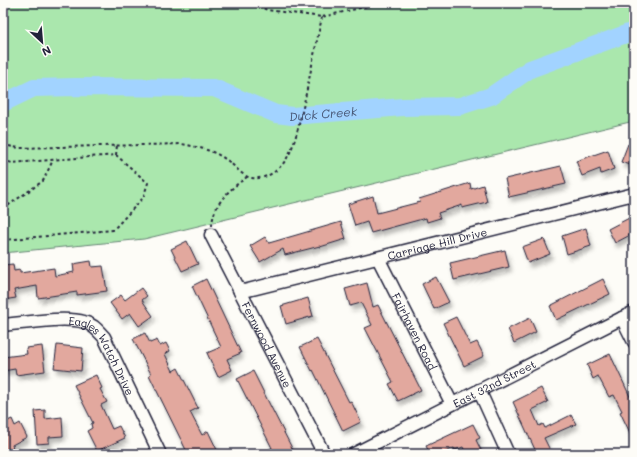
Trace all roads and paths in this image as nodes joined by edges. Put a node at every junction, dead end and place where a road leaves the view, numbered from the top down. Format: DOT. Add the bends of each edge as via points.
graph roads {
  1 [pos="253,3"];
  2 [pos="381,3"];
  3 [pos="322,17"];
  4 [pos="3,145"];
  5 [pos="117,145"];
  6 [pos="116,155"];
  7 [pos="3,160"];
  8 [pos="52,160"];
  9 [pos="247,177"];
  10 [pos="634,194"];
  11 [pos="3,209"];
  12 [pos="211,235"];
  13 [pos="3,240"];
  14 [pos="378,258"];
  15 [pos="240,292"];
  16 [pos="634,312"];
  17 [pos="622,318"];
  18 [pos="3,325"];
  19 [pos="634,342"];
  20 [pos="479,390"];
  21 [pos="452,404"];
  22 [pos="160,454"];
  23 [pos="324,454"];
  24 [pos="354,454"];
  25 [pos="508,454"];
  1 -- 3 [label="path" via="267,10"];
  2 -- 3 [label="path"];
  3 -- 9 [label="path" via="294,144 287,158 274,172 259,178"];
  4 -- 5 [label="path" via="19,148"];
  5 -- 6 [label="path"];
  5 -- 9 [label="path" via="182,144 208,150 225,158"];
  6 -- 8 [label="path"];
  6 -- 13 [label="path" via="148,183 143,198 113,230"];
  7 -- 8 [label="path" via="12,163"];
  8 -- 11 [label="path" via="43,181"];
  9 -- 12 [label="path" via="222,199 212,220"];
  10 -- 14 [label="street, Carriage Hill Drive"];
  12 -- 15 [label="street, Fernwood Avenue"];
  14 -- 15 [label="street, Carriage Hill Drive"];
  14 -- 21 [label="street, Fairhaven Road"];
  15 -- 23 [label="street, Fernwood Avenue"];
  16 -- 17 [label="street, East 32nd Street"];
  17 -- 19 [label="street"];
  17 -- 20 [label="street, East 32nd Street"];
  18 -- 22 [label="street, Eagles Watch Drive" via="70,319 85,322 96,328 104,337"];
  20 -- 21 [label="street, East 32nd Street"];
  20 -- 25 [label="street"];
  21 -- 24 [label="street, East 32nd Street"];
}
